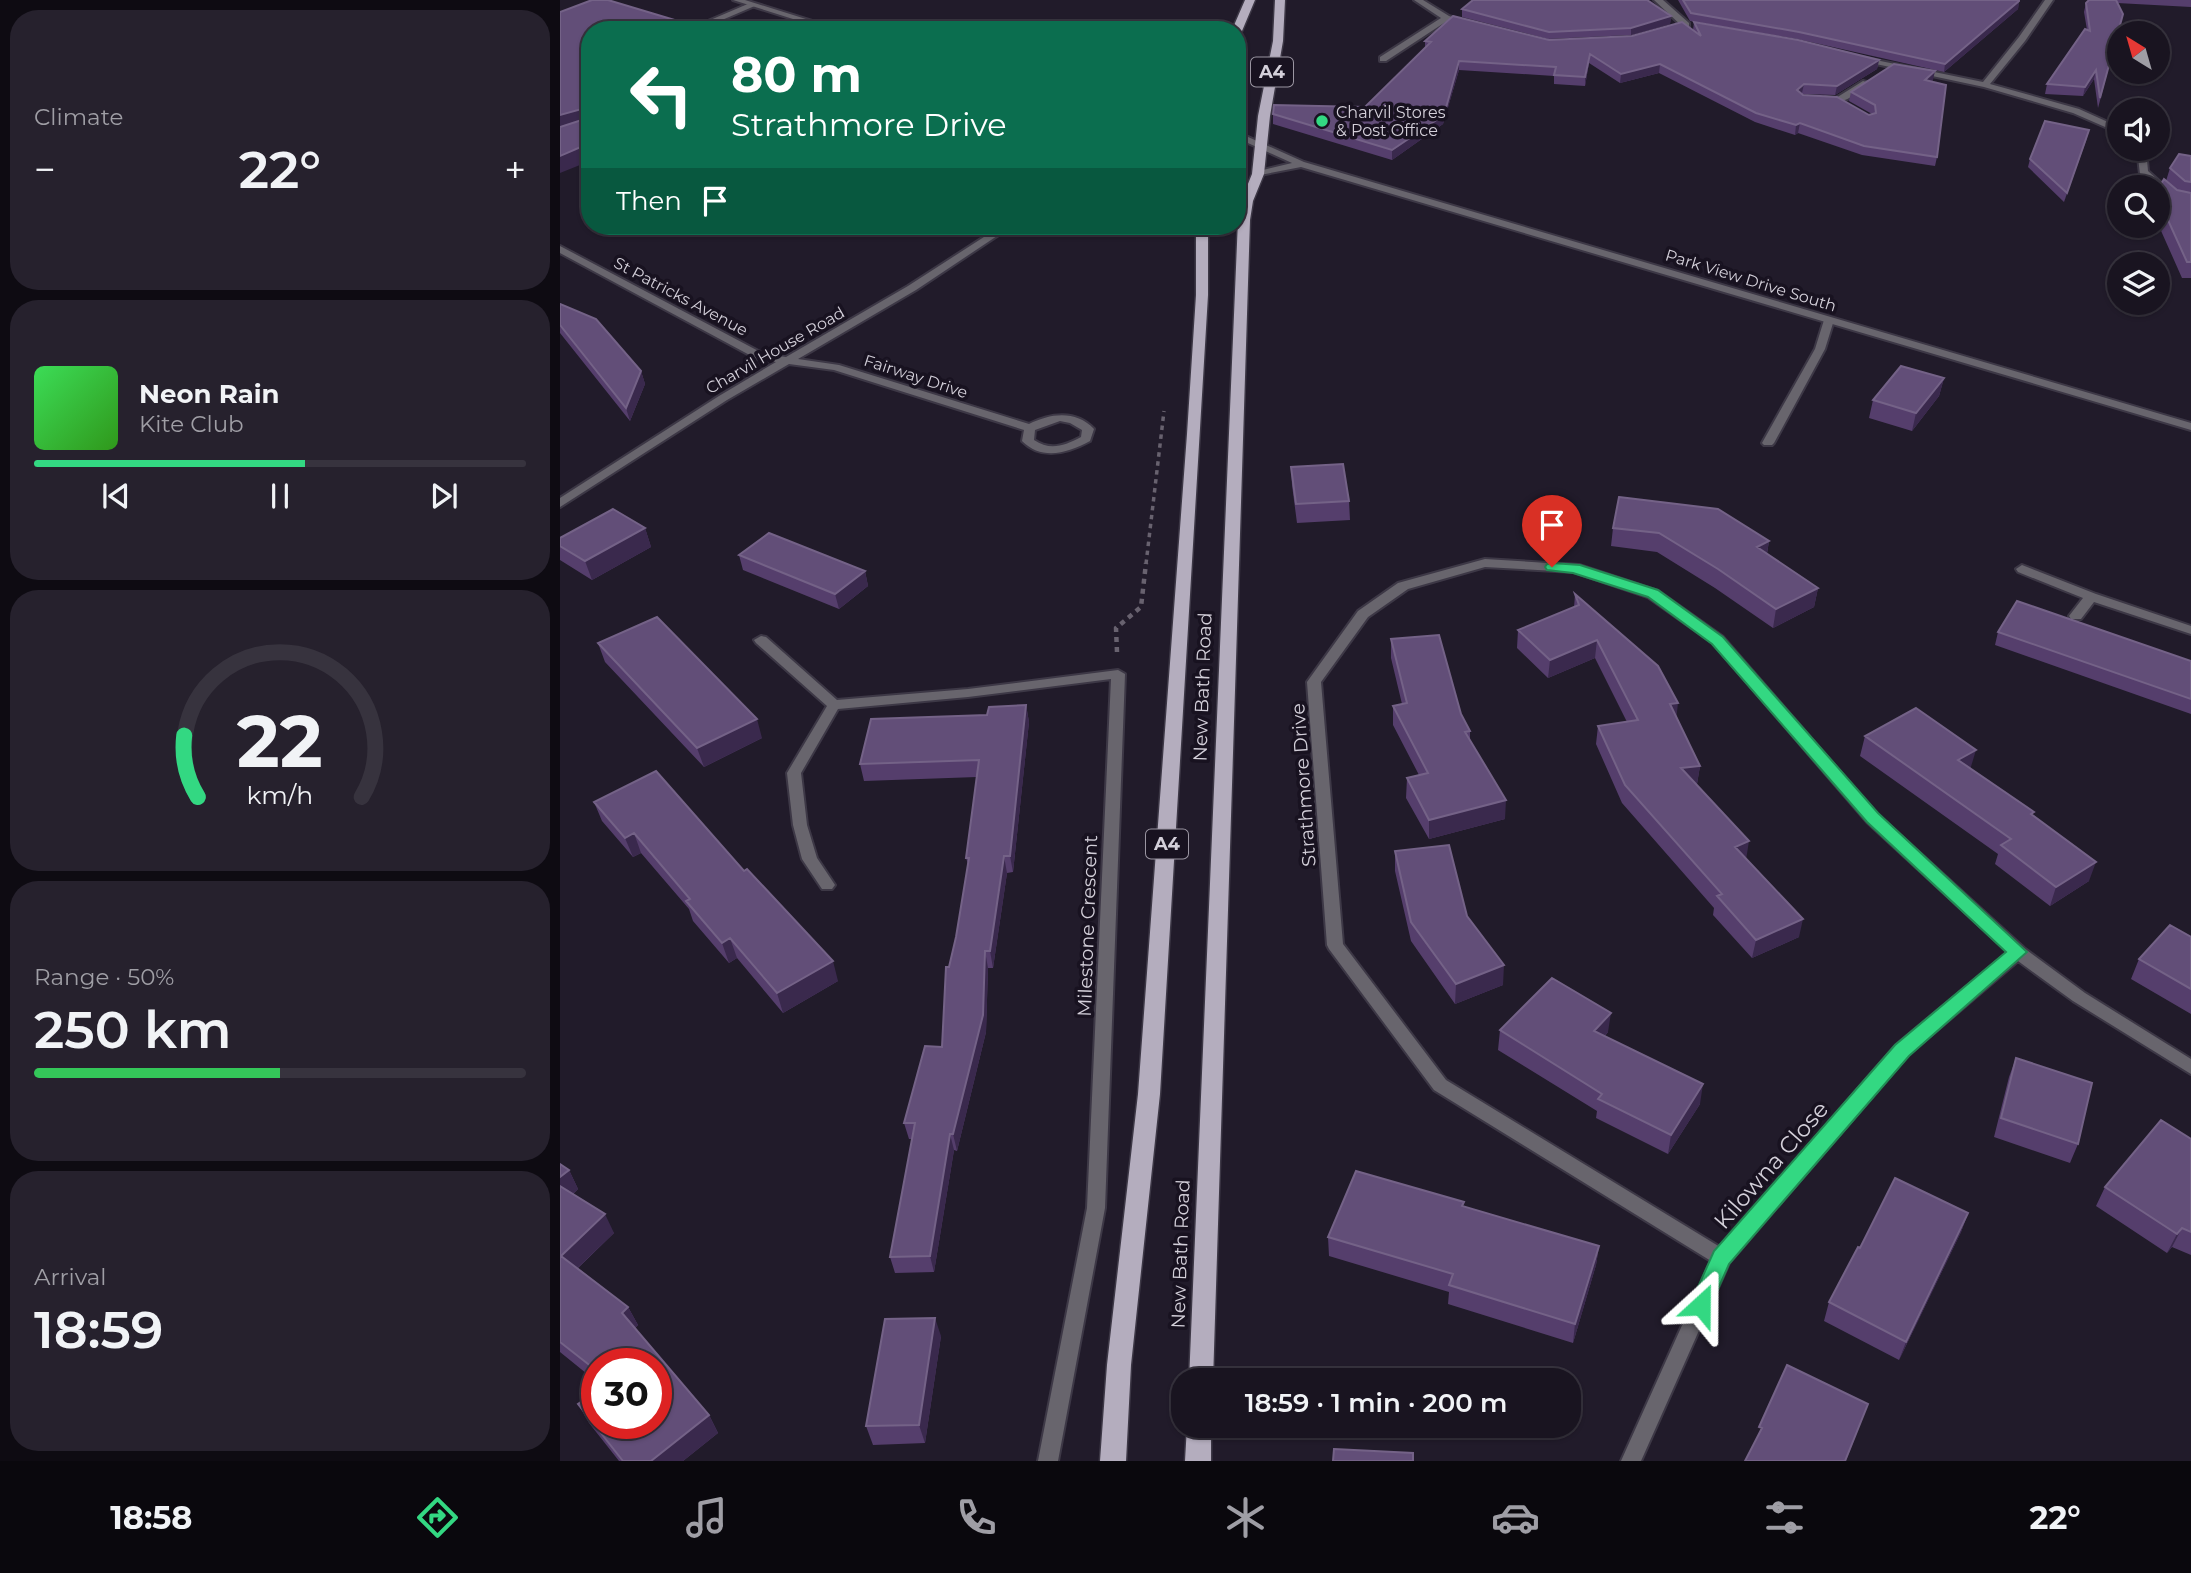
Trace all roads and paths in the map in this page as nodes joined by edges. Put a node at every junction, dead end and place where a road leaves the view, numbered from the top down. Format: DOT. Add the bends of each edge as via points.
graph roads {
  1 [pos="737,0"];
  2 [pos="1250,0"];
  3 [pos="1280,0"];
  4 [pos="1418,0"];
  5 [pos="1658,0"];
  6 [pos="2049,0"];
  7 [pos="753,5"];
  8 [pos="1446,18"];
  9 [pos="713,21"];
  10 [pos="807,21"];
  11 [pos="1241,21"];
  12 [pos="1686,25"];
  13 [pos="1699,27"];
  14 [pos="1484,28"];
  15 [pos="1675,28"];
  16 [pos="1851,57"];
  17 [pos="1383,59"];
  18 [pos="1891,67"];
  19 [pos="1985,85"];
  20 [pos="1814,100"];
  21 [pos="1838,101"];
  22 [pos="1849,107"];
  23 [pos="2107,125"];
  24 [pos="1246,138"];
  25 [pos="1260,143"];
  26 [pos="2142,161"];
  27 [pos="1301,164"];
  28 [pos="1258,174"];
  29 [pos="1247,201"];
  30 [pos="2191,204"];
  31 [pos="1246,226"];
  32 [pos="993,235"];
  33 [pos="1202,235"];
  34 [pos="1246,235"];
  35 [pos="560,249"];
  36 [pos="1829,320"];
  37 [pos="790,361"];
  38 [pos="1165,403"];
  39 [pos="2191,427"];
  40 [pos="1030,429"];
  41 [pos="1768,443"];
  42 [pos="560,503"];
  43 [pos="2022,569"];
  44 [pos="2091,597"];
  45 [pos="2076,616"];
  46 [pos="2191,630"];
  47 [pos="761,640"];
  48 [pos="1118,674"];
  49 [pos="834,705"];
  50 [pos="827,885"];
  51 [pos="2018,952"];
  52 [pos="2191,1067"];
  53 [pos="1722,1258"];
  54 [pos="1201,1368"];
  55 [pos="1199,1438"];
  56 [pos="1048,1461"];
  57 [pos="1113,1461"];
  58 [pos="1198,1461"];
  59 [pos="1632,1461"];
  1 -- 7 [label="street"];
  2 -- 11 [label="main road"];
  3 -- 25 [label="main road, New Bath Road / A4" via="1278,41"];
  4 -- 8 [label="street"];
  5 -- 12 [label="street"];
  6 -- 19 [label="street"];
  7 -- 9 [label="street"];
  7 -- 10 [label="street"];
  8 -- 14 [label="street"];
  8 -- 17 [label="street"];
  12 -- 13 [label="street"];
  12 -- 15 [label="street"];
  16 -- 18 [label="street"];
  18 -- 19 [label="street"];
  18 -- 21 [label="street"];
  19 -- 23 [label="street"];
  20 -- 21 [label="street"];
  21 -- 22 [label="street"];
  24 -- 25 [label="street, Park View Drive South"];
  25 -- 27 [label="street, Park View Drive South"];
  25 -- 28 [label="main road, New Bath Road / A4"];
  26 -- 30 [label="street" via="2143,172 2176,201"];
  27 -- 28 [label="street, Park View Drive South"];
  27 -- 36 [label="street, Park View Drive South"];
  28 -- 29 [label="main road, New Bath Road / A4"];
  29 -- 31 [label="main road, New Bath Road / A4"];
  32 -- 37 [label="street, Charvil House Road"];
  33 -- 57 [label="main road, New Bath Road / A4" via="1196,406 1150,1081"];
  34 -- 54 [label="main road, New Bath Road / A4"];
  35 -- 37 [label="street, St Patricks Avenue" via="761,357"];
  36 -- 39 [label="street, Park View Drive South"];
  36 -- 41 [label="street" via="1820,349"];
  37 -- 40 [label="street, Fairway Drive" via="835,367"];
  37 -- 42 [label="street, Charvil House Road" via="723,398"];
  38 -- 48 [label="path" via="1141,607 1116,628"];
  40 -- 40 [label="street" via="1062,417 1088,429 1086,439 1066,450 1051,451 1028,441"];
  43 -- 44 [label="street"];
  44 -- 45 [label="street"];
  44 -- 46 [label="street"];
  47 -- 49 [label="street"];
  48 -- 49 [label="street"];
  48 -- 56 [label="street, Milestone Crescent" via="1096,1208"];
  49 -- 50 [label="street" via="794,773 800,825 810,859"];
  51 -- 52 [label="street, Strathmore Drive" via="2079,998"];
  51 -- 53 [label="street, Kilowna Close" via="1902,1050"];
  51 -- 53 [label="street, Strathmore Drive" via="1872,818 1718,640 1653,594 1574,568 1485,563 1403,586 1363,614 1314,682 1335,946 1440,1085"];
  53 -- 59 [label="street, Kilowna Close"];
  55 -- 58 [label="main road"];
}
